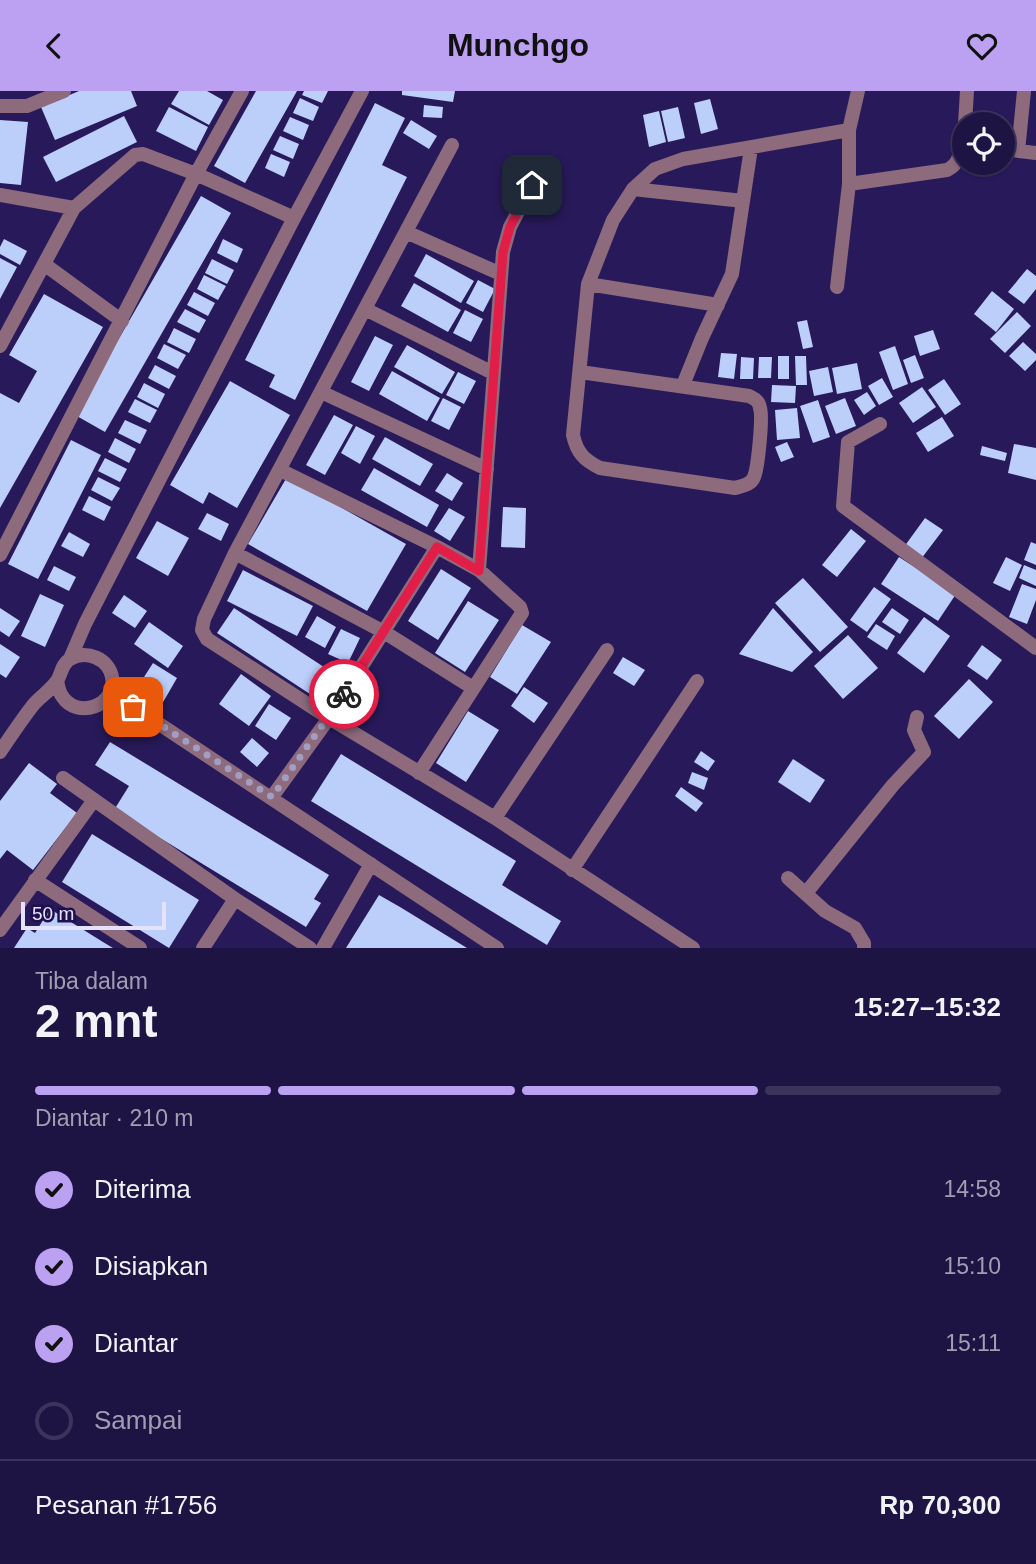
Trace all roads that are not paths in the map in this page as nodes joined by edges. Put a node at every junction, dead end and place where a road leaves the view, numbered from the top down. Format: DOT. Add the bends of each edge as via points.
graph roads {
  1 [pos="64,91"];
  2 [pos="362,91"];
  3 [pos="858,91"];
  4 [pos="967,91"];
  5 [pos="1024,91"];
  6 [pos="239,92"];
  7 [pos="0,106"];
  8 [pos="965,112"];
  9 [pos="1015,129"];
  10 [pos="849,130"];
  11 [pos="452,145"];
  12 [pos="751,148"];
  13 [pos="1015,151"];
  14 [pos="1036,153"];
  15 [pos="952,168"];
  16 [pos="196,174"];
  17 [pos="849,184"];
  18 [pos="532,185"];
  19 [pos="633,189"];
  20 [pos="0,195"];
  21 [pos="743,201"];
  22 [pos="74,208"];
  23 [pos="294,218"];
  24 [pos="406,232"];
  25 [pos="44,264"];
  26 [pos="501,274"];
  27 [pos="588,284"];
  28 [pos="838,287"];
  29 [pos="718,306"];
  30 [pos="365,309"];
  31 [pos="122,321"];
  32 [pos="0,346"];
  33 [pos="580,372"];
  34 [pos="494,373"];
  35 [pos="683,385"];
  36 [pos="321,392"];
  37 [pos="880,424"];
  38 [pos="487,469"];
  39 [pos="280,470"];
  40 [pos="437,547"];
  41 [pos="235,553"];
  42 [pos="0,555"];
  43 [pos="479,571"];
  44 [pos="384,632"];
  45 [pos="1036,647"];
  46 [pos="607,650"];
  47 [pos="70,659"];
  48 [pos="57,681"];
  49 [pos="697,681"];
  50 [pos="473,688"];
  51 [pos="111,692"];
  52 [pos="917,717"];
  53 [pos="329,718"];
  54 [pos="0,753"];
  55 [pos="419,773"];
  56 [pos="63,778"];
  57 [pos="272,797"];
  58 [pos="94,800"];
  59 [pos="495,818"];
  60 [pos="371,864"];
  61 [pos="572,870"];
  62 [pos="788,878"];
  63 [pos="35,880"];
  64 [pos="806,893"];
  65 [pos="235,899"];
  66 [pos="0,930"];
  67 [pos="140,948"];
  68 [pos="203,948"];
  69 [pos="310,948"];
  70 [pos="323,948"];
  71 [pos="497,948"];
  72 [pos="693,948"];
  73 [pos="864,948"];
  1 -- 7 [label="street" via="27,106"];
  2 -- 23 [label="street"];
  3 -- 10 [label="street"];
  4 -- 8 [label="street"];
  5 -- 9 [label="street"];
  6 -- 16 [label="street"];
  10 -- 12 [label="street"];
  10 -- 17 [label="street"];
  11 -- 24 [label="street"];
  12 -- 19 [label="street" via="673,162 654,169"];
  12 -- 21 [label="street"];
  13 -- 14 [label="street"];
  15 -- 17 [label="street"];
  16 -- 22 [label="street" via="135,155"];
  16 -- 23 [label="street"];
  16 -- 31 [label="street"];
  17 -- 28 [label="street"];
  18 -- 26 [label="street" via="510,227"];
  19 -- 21 [label="street"];
  19 -- 27 [label="street" via="613,220"];
  20 -- 22 [label="street"];
  21 -- 29 [label="street" via="732,274"];
  22 -- 25 [label="street"];
  23 -- 47 [label="street"];
  24 -- 26 [label="street"];
  24 -- 30 [label="street"];
  25 -- 31 [label="street"];
  25 -- 32 [label="street"];
  26 -- 34 [label="street"];
  27 -- 29 [label="street"];
  27 -- 33 [label="street"];
  29 -- 35 [label="street"];
  30 -- 34 [label="street"];
  30 -- 36 [label="street"];
  31 -- 42 [label="street"];
  33 -- 35 [label="street"];
  33 -- 35 [label="street" via="573,435 584,460 613,470 735,488 747,485 754,478 761,423 757,400"];
  34 -- 38 [label="street"];
  36 -- 38 [label="street"];
  36 -- 39 [label="street"];
  37 -- 45 [label="street" via="848,442 843,506"];
  38 -- 43 [label="street"];
  39 -- 40 [label="street"];
  39 -- 41 [label="street"];
  40 -- 43 [label="street"];
  40 -- 44 [label="street"];
  41 -- 44 [label="street"];
  41 -- 53 [label="street" via="204,619 202,630 207,639"];
  43 -- 50 [label="street" via="517,602 522,613"];
  44 -- 50 [label="street"];
  44 -- 53 [label="street"];
  46 -- 59 [label="street"];
  47 -- 48 [label="street"];
  47 -- 51 [label="street" via="83,654 97,657 112,678"];
  48 -- 51 [label="street" via="61,695 72,706 87,709 101,704"];
  48 -- 54 [label="street" via="35,702"];
  49 -- 61 [label="street"];
  50 -- 55 [label="street"];
  51 -- 57 [label="street"];
  52 -- 64 [label="street" via="914,730 924,752"];
  53 -- 55 [label="street"];
  53 -- 57 [label="street"];
  55 -- 59 [label="street"];
  56 -- 58 [label="street"];
  57 -- 60 [label="street"];
  58 -- 63 [label="street"];
  58 -- 65 [label="street"];
  59 -- 61 [label="street"];
  60 -- 70 [label="street"];
  60 -- 71 [label="street"];
  61 -- 72 [label="street"];
  62 -- 64 [label="street"];
  63 -- 66 [label="street"];
  63 -- 67 [label="street"];
  64 -- 73 [label="street" via="825,911 855,928"];
  65 -- 68 [label="street"];
  65 -- 69 [label="street"];
}
